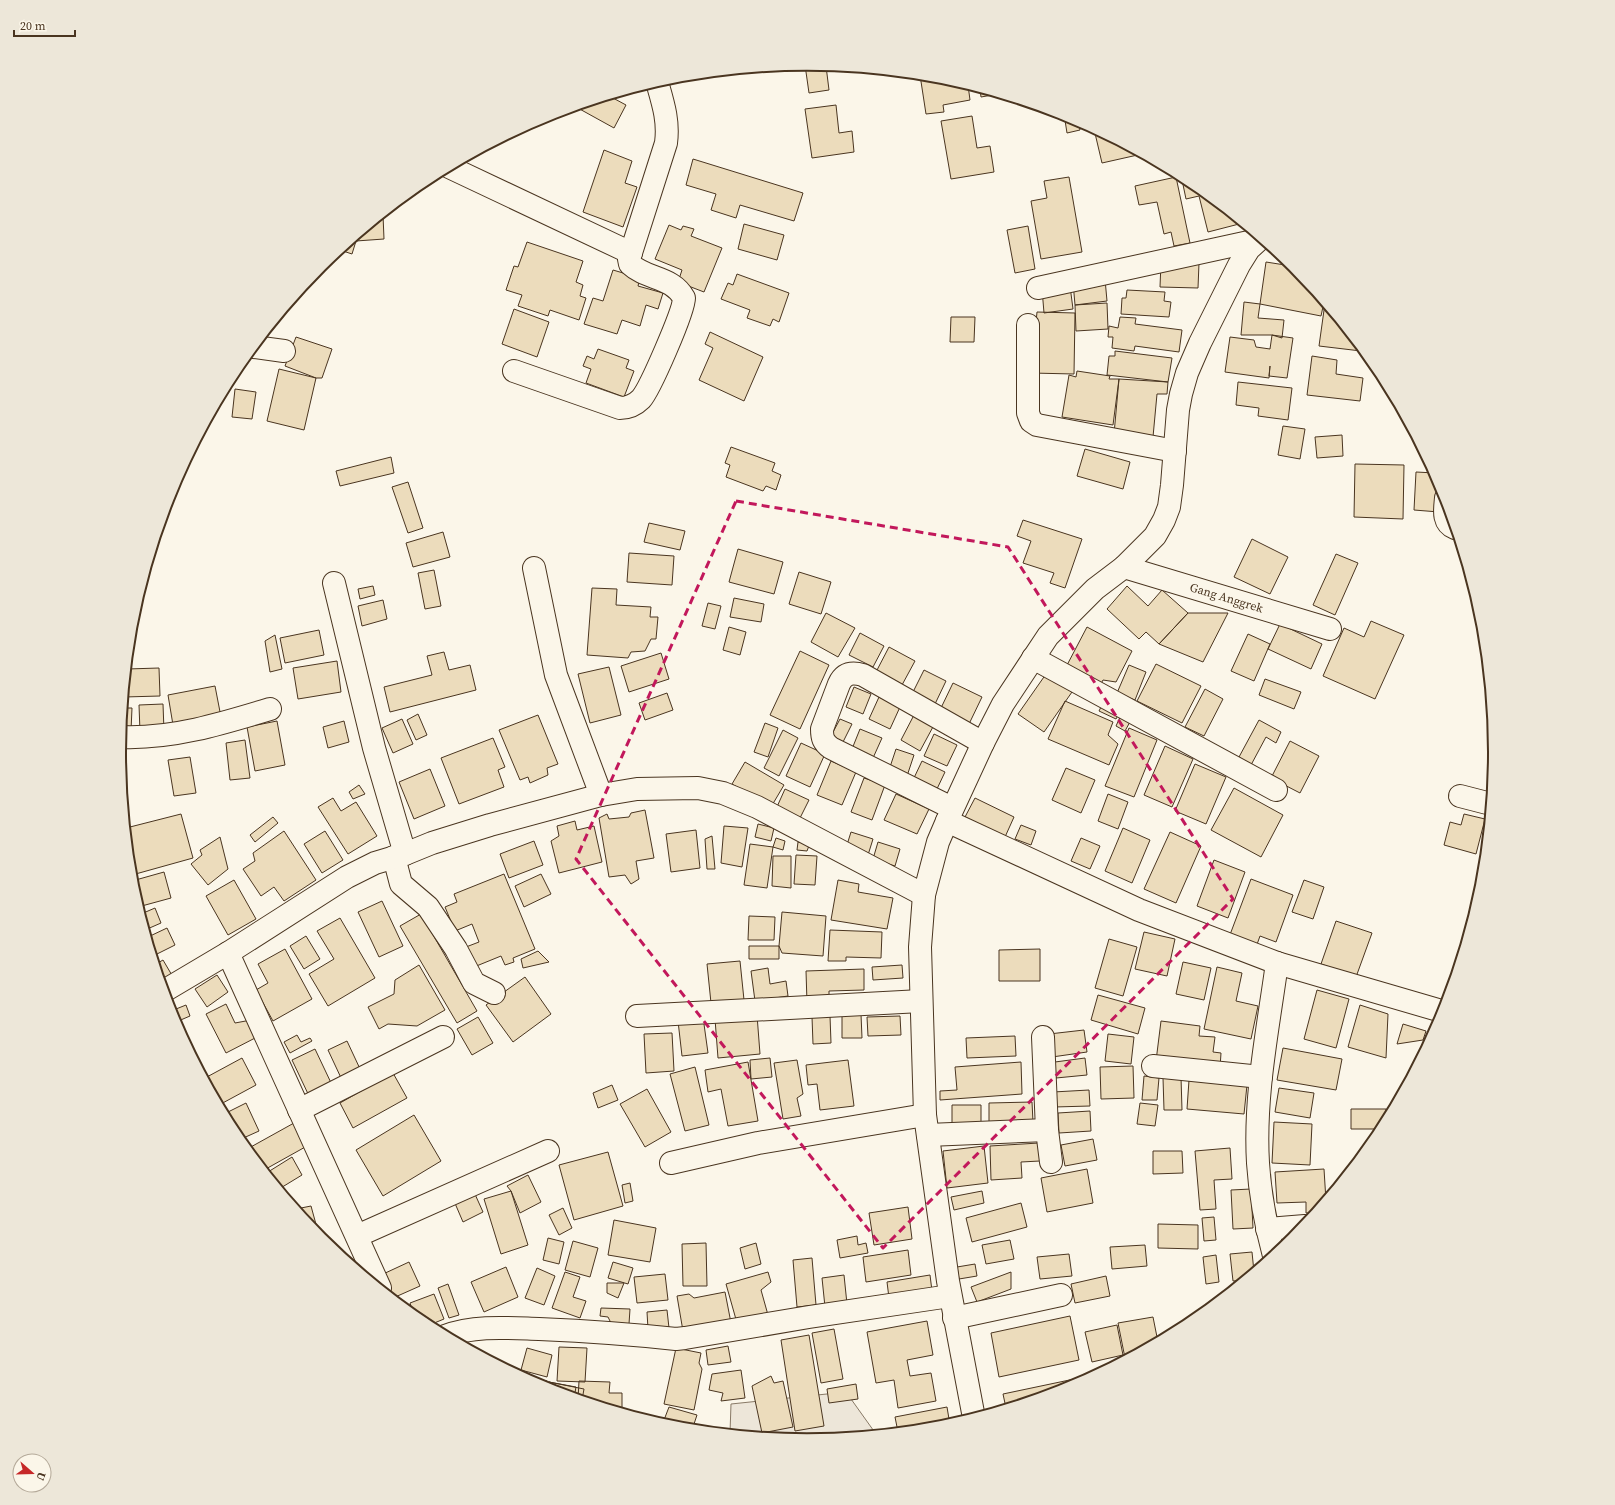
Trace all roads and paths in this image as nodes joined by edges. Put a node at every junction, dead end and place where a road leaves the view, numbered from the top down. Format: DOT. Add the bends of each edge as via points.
graph roads {
  1 [pos="659,88"];
  2 [pos="455,170"];
  3 [pos="1257,240"];
  4 [pos="1258,241"];
  5 [pos="631,253"];
  6 [pos="1038,288"];
  7 [pos="1028,325"];
  8 [pos="260,348"];
  9 [pos="284,351"];
  10 [pos="514,371"];
  11 [pos="1175,451"];
  12 [pos="1446,515"];
  13 [pos="1450,524"];
  14 [pos="1124,567"];
  15 [pos="534,568"];
  16 [pos="334,583"];
  17 [pos="1330,629"];
  18 [pos="1033,658"];
  19 [pos="270,709"];
  20 [pos="126,737"];
  21 [pos="983,743"];
  22 [pos="1276,790"];
  23 [pos="601,794"];
  24 [pos="1460,796"];
  25 [pos="1487,803"];
  26 [pos="950,815"];
  27 [pos="400,856"];
  28 [pos="924,895"];
  29 [pos="228,953"];
  30 [pos="1277,963"];
  31 [pos="168,988"];
  32 [pos="494,993"];
  33 [pos="922,1001"];
  34 [pos="1438,1010"];
  35 [pos="637,1016"];
  36 [pos="443,1037"];
  37 [pos="1043,1037"];
  38 [pos="1153,1066"];
  39 [pos="1261,1077"];
  40 [pos="299,1110"];
  41 [pos="927,1125"];
  42 [pos="1047,1130"];
  43 [pos="548,1151"];
  44 [pos="1051,1162"];
  45 [pos="671,1164"];
  46 [pos="1296,1226"];
  47 [pos="1267,1228"];
  48 [pos="357,1236"];
  49 [pos="1272,1250"];
  50 [pos="376,1280"];
  51 [pos="1061,1295"];
  52 [pos="950,1296"];
  53 [pos="954,1318"];
  54 [pos="453,1334"];
  55 [pos="973,1413"];
  1 -- 5 [label="street" via="668,128 666,143"];
  2 -- 5 [label="street"];
  3 -- 6 [label="street"];
  4 -- 11 [label="street" via="1249,249 1239,265 1187,373 1180,394"];
  5 -- 10 [label="street" via="629,259 633,266 676,286 684,298 682,311 643,397 636,404 620,408"];
  7 -- 11 [label="street" via="1028,413 1031,421 1037,425"];
  8 -- 9 [label="street"];
  11 -- 14 [label="street" via="1169,507 1164,520 1155,536"];
  12 -- 13 [label="street"];
  14 -- 17 [label="street, Gang Anggrek"];
  14 -- 18 [label="street" via="1095,588 1048,636"];
  15 -- 23 [label="street" via="556,675"];
  16 -- 27 [label="street"];
  18 -- 21 [label="street"];
  18 -- 22 [label="street"];
  19 -- 20 [label="street" via="185,732 163,736"];
  21 -- 26 [label="street"];
  21 -- 26 [label="street" via="863,675 847,674 842,678 822,729 824,743"];
  23 -- 27 [label="street" via="490,825"];
  23 -- 28 [label="street" via="637,789 698,788 723,793 757,806"];
  24 -- 25 [label="street"];
  26 -- 28 [label="street" via="938,842"];
  26 -- 30 [label="street" via="1139,910"];
  27 -- 29 [label="street" via="375,863 347,877"];
  27 -- 32 [label="street" via="401,884 428,906 456,948 474,983"];
  28 -- 33 [label="street" via="920,947"];
  29 -- 31 [label="street"];
  29 -- 40 [label="street"];
  30 -- 34 [label="street"];
  30 -- 39 [label="street"];
  33 -- 35 [label="street"];
  33 -- 41 [label="street"];
  36 -- 40 [label="street"];
  37 -- 42 [label="street"];
  38 -- 39 [label="street"];
  39 -- 47 [label="street" via="1258,1163"];
  40 -- 48 [label="street"];
  41 -- 42 [label="street"];
  41 -- 45 [label="street" via="758,1143"];
  41 -- 52 [label="street"];
  42 -- 44 [label="street"];
  43 -- 48 [label="street"];
  46 -- 47 [label="street"];
  47 -- 49 [label="street"];
  48 -- 50 [label="street"];
  51 -- 53 [label="street"];
  52 -- 53 [label="street"];
  52 -- 54 [label="street" via="676,1339 520,1328 476,1329"];
  53 -- 55 [label="street"];
}
